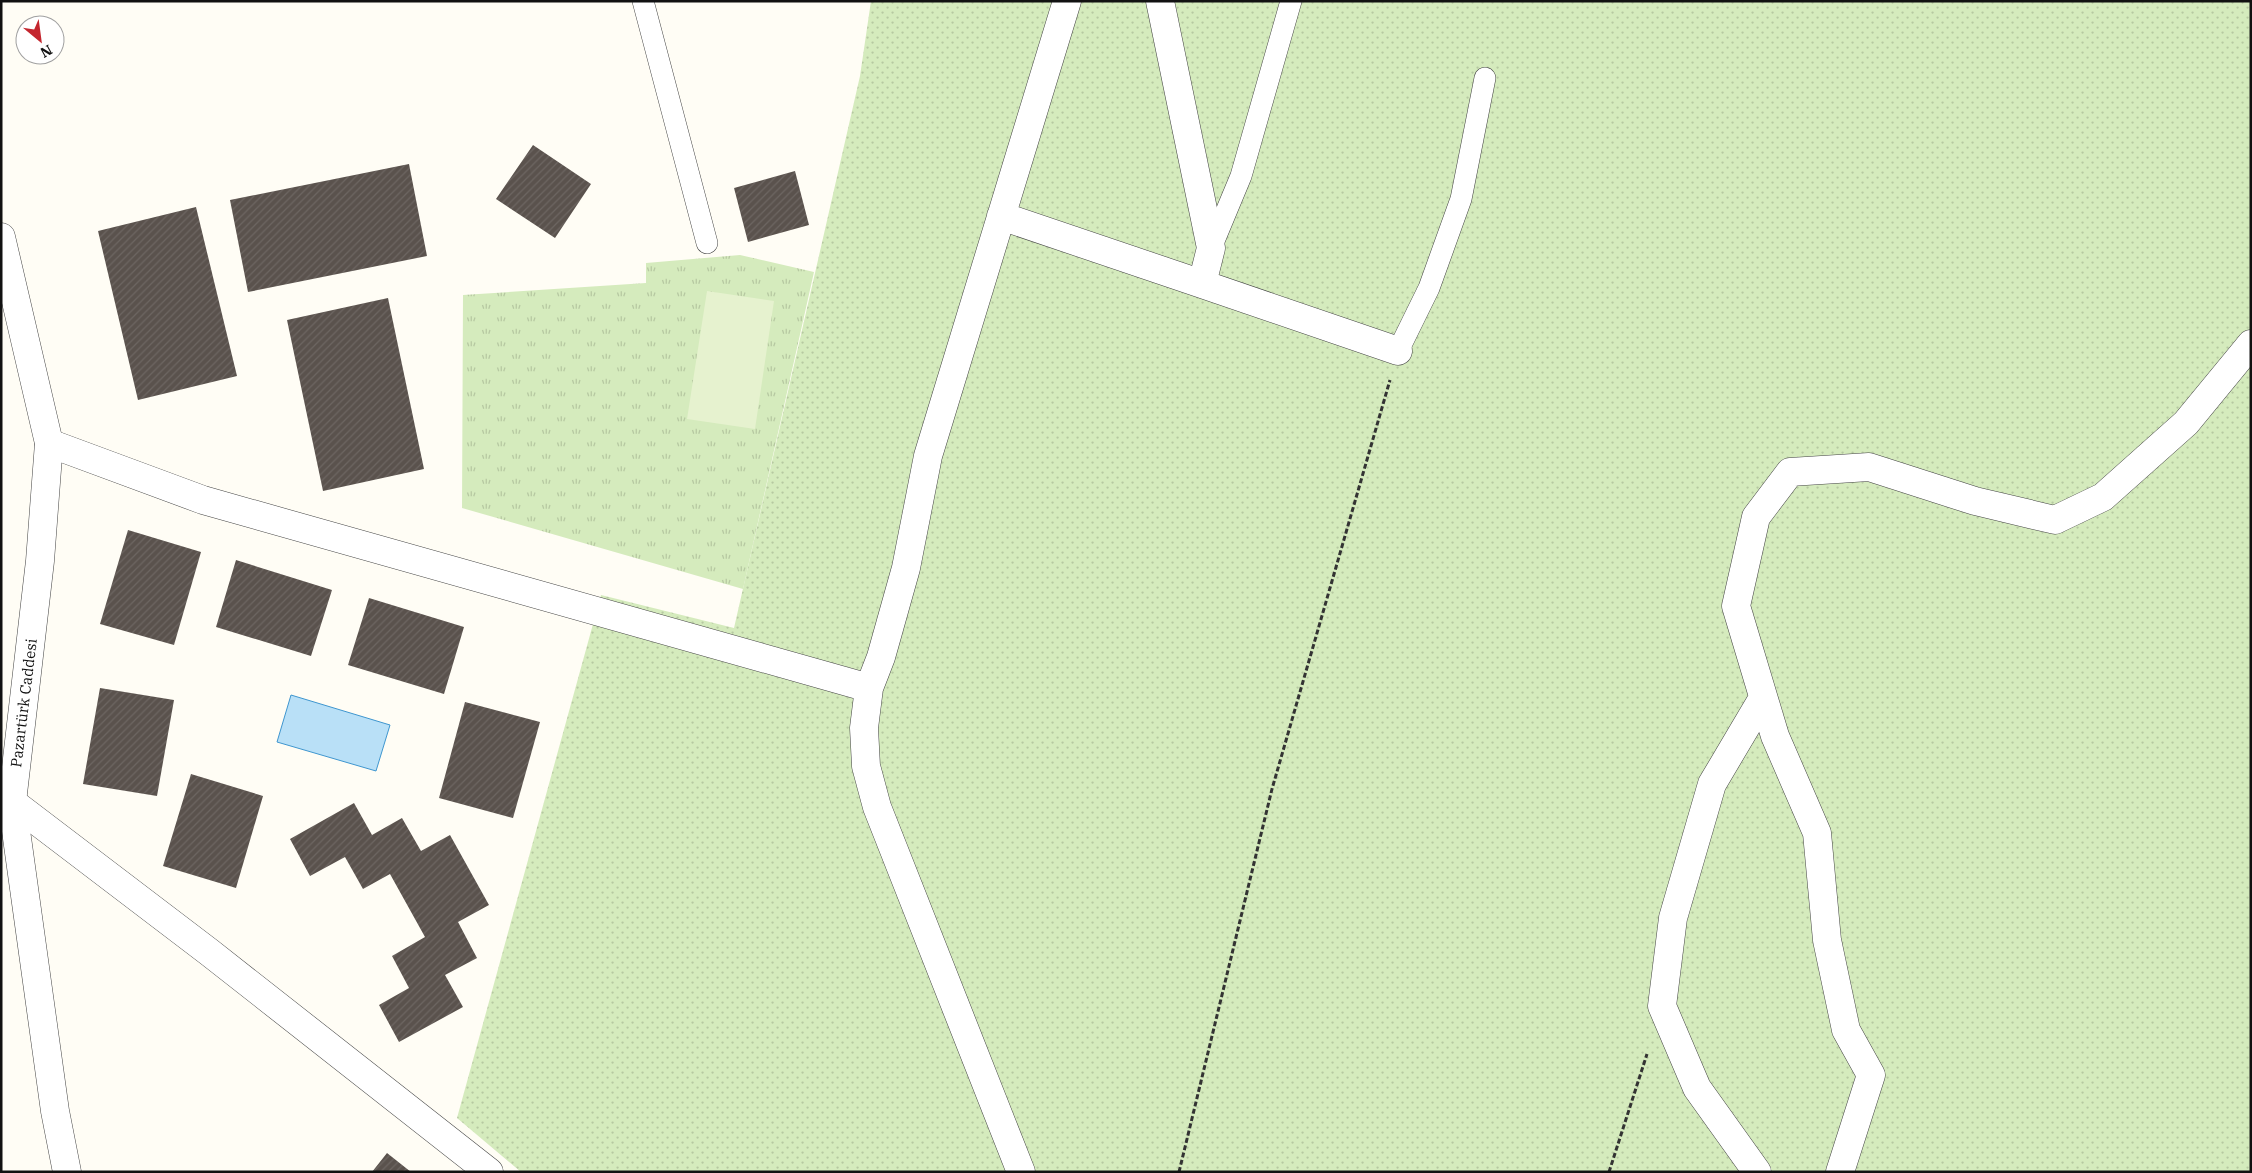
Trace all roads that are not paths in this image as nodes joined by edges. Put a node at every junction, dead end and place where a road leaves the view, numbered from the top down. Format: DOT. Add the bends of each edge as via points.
graph roads {
  1 [pos="643,1"];
  2 [pos="1067,1"];
  3 [pos="1160,1"];
  4 [pos="1291,1"];
  5 [pos="1485,78"];
  6 [pos="1001,216"];
  7 [pos="1,237"];
  8 [pos="707,243"];
  9 [pos="1211,248"];
  10 [pos="1202,284"];
  11 [pos="2251,344"];
  12 [pos="1398,351"];
  13 [pos="49,443"];
  14 [pos="869,688"];
  15 [pos="1763,698"];
  16 [pos="12,802"];
  17 [pos="67,1172"];
  18 [pos="490,1172"];
  19 [pos="1021,1172"];
  20 [pos="1757,1172"];
  21 [pos="1840,1172"];
  1 -- 8 [label="lane"];
  2 -- 6 [label="street"];
  3 -- 9 [label="street"];
  4 -- 9 [label="lane" via="1241,176"];
  5 -- 12 [label="lane" via="1461,199 1429,288"];
  6 -- 10 [label="street"];
  6 -- 14 [label="street" via="928,456 906,568"];
  7 -- 13 [label="street, Pazartürk Caddesi"];
  9 -- 10 [label="street"];
  10 -- 12 [label="street"];
  11 -- 15 [label="street" via="2186,423 2103,497 2055,520 1975,501 1869,467 1790,472 1756,517 1736,606"];
  13 -- 14 [label="street" via="203,500"];
  13 -- 16 [label="street, Pazartürk Caddesi" via="40,561"];
  14 -- 19 [label="street" via="864,728 866,766 877,807"];
  15 -- 20 [label="street" via="1712,784 1673,918 1662,1006 1697,1088"];
  15 -- 21 [label="street" via="1775,736 1817,833 1827,940 1846,1030 1871,1075"];
  16 -- 17 [label="street, Pazartürk Caddesi" via="55,1111"];
  16 -- 18 [label="street"];
}
